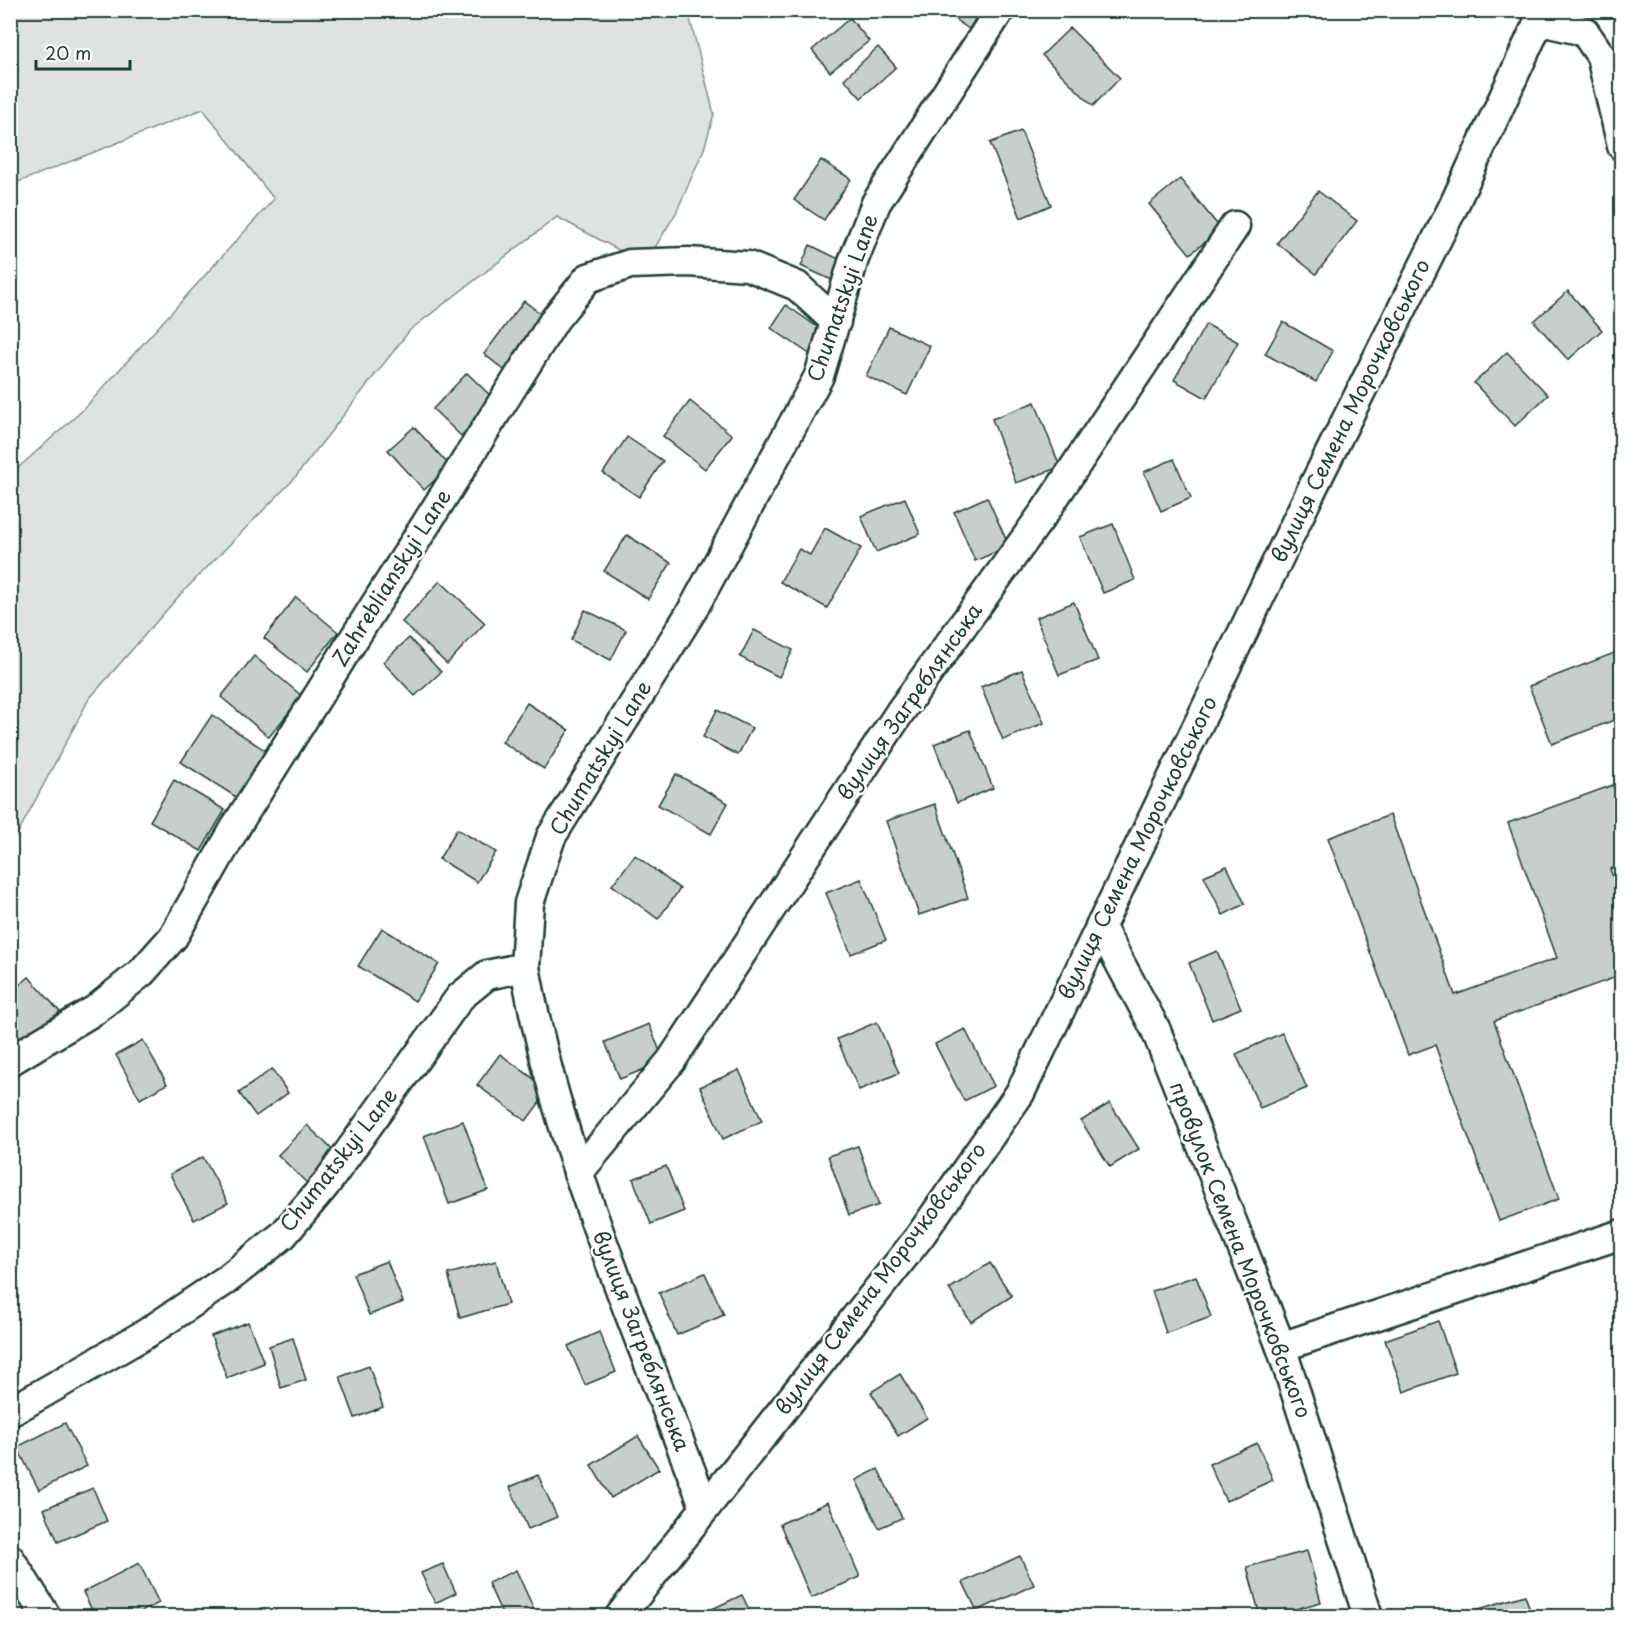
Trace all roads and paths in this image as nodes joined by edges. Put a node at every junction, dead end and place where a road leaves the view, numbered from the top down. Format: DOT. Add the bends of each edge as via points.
graph roads {
  1 [pos="1000,10"];
  2 [pos="1542,16"];
  3 [pos="1622,146"];
  4 [pos="1235,226"];
  5 [pos="836,322"];
  6 [pos="1100,926"];
  7 [pos="525,967"];
  8 [pos="10,1061"];
  9 [pos="578,1173"];
  10 [pos="1622,1234"];
  11 [pos="1281,1347"];
  12 [pos="10,1412"];
  13 [pos="705,1508"];
  14 [pos="10,1559"];
  15 [pos="46,1617"];
  16 [pos="620,1617"];
  17 [pos="1368,1617"];
  1 -- 5 [label="street, Chumatskyi Lane" via="876,203 854,259"];
  2 -- 3 [label="street" via="1584,31 1601,56"];
  2 -- 6 [label="street, вулиця Семена Морочковського" via="1454,207"];
  4 -- 9 [label="street, вулиця Загреблянська" via="1046,510 900,712 670,1061"];
  5 -- 7 [label="street, Chumatskyi Lane" via="819,376 693,609 551,837 529,903"];
  5 -- 8 [label="street, Zahreblianskyi Lane" via="797,286 748,266 630,264 588,278 555,320 238,823 173,937 142,972 95,1010"];
  6 -- 11 [label="street, провулок Семена Морочковського" via="1155,1028"];
  6 -- 13 [label="street, вулиця Семена Морочковського" via="1020,1093 920,1236"];
  7 -- 9 [label="street, вулиця Загреблянська" via="536,1029"];
  7 -- 12 [label="street, Chumatskyi Lane" via="487,975 460,997 326,1184 283,1235 226,1280 147,1333"];
  9 -- 13 [label="street, вулиця Загреблянська"];
  10 -- 11 [label="street"];
  11 -- 17 [label="street, провулок Семена Морочковського"];
  13 -- 16 [label="street, вулиця Семена Морочковського"];
  14 -- 15 [label="street"];
}
